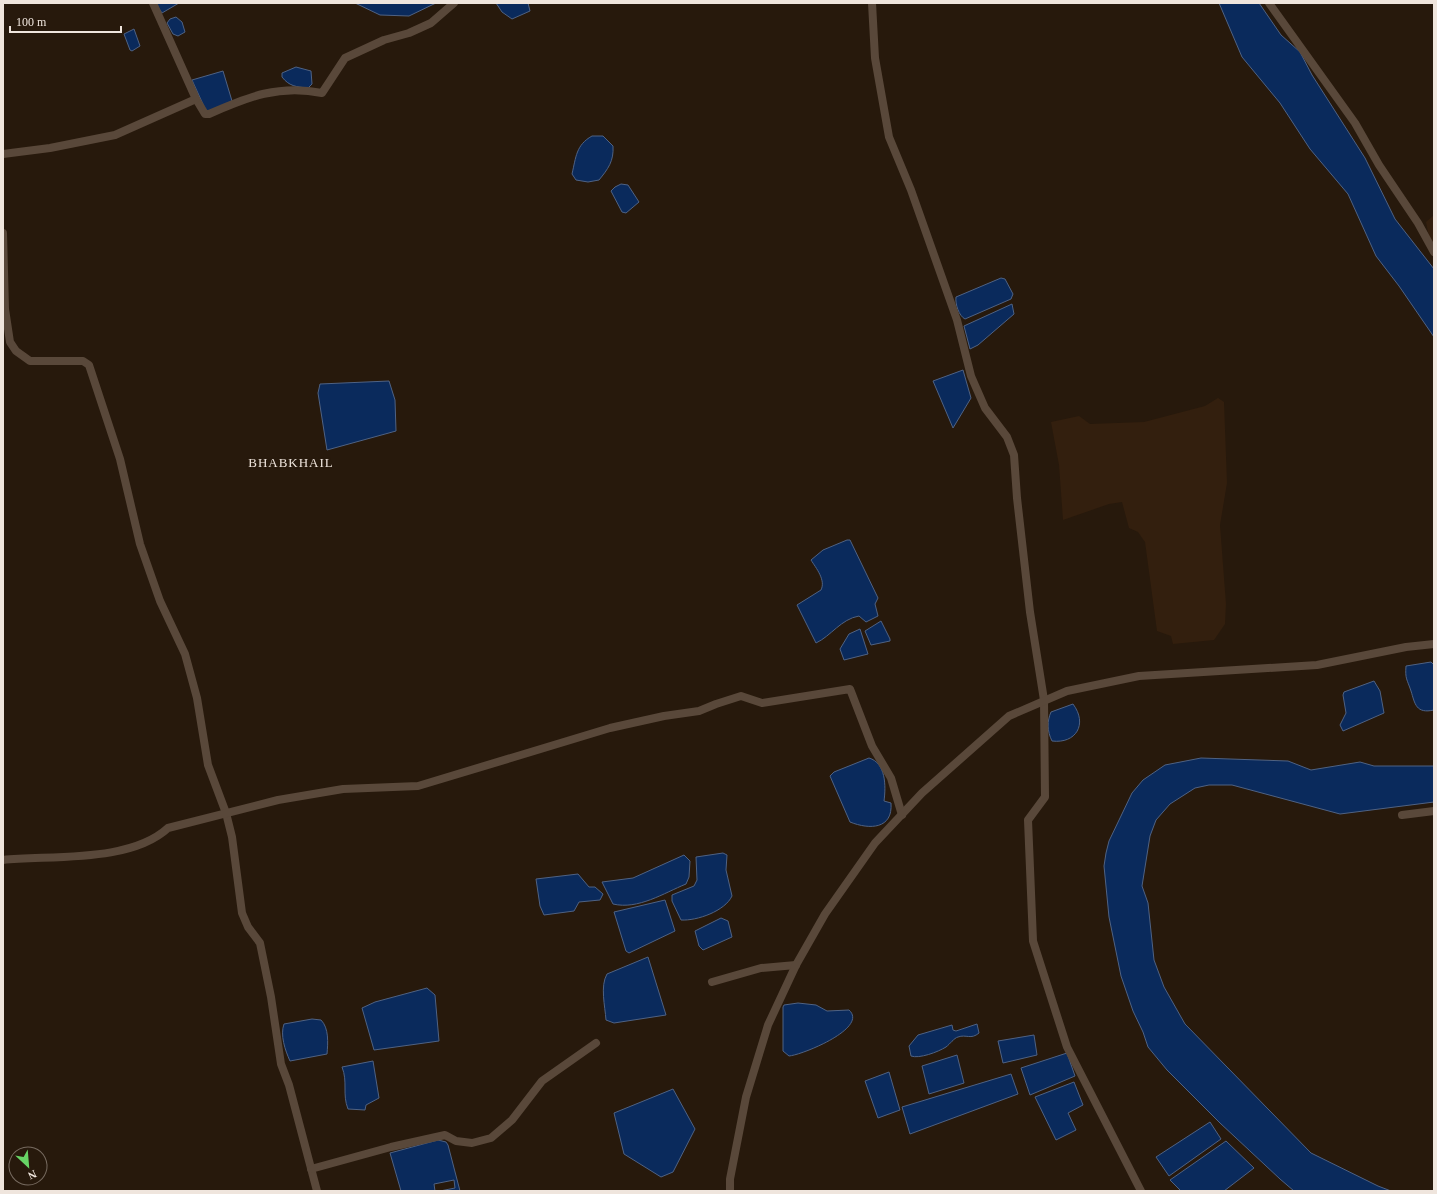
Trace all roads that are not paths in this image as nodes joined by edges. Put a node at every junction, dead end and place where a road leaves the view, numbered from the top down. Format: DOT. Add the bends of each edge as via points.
graph roads {
  1 [pos="153,3"];
  2 [pos="454,3"];
  3 [pos="872,3"];
  4 [pos="1269,3"];
  5 [pos="196,99"];
  6 [pos="3,154"];
  7 [pos="3,233"];
  8 [pos="1434,252"];
  9 [pos="1434,644"];
  10 [pos="1044,700"];
  11 [pos="1434,811"];
  12 [pos="226,813"];
  13 [pos="902,814"];
  14 [pos="1402,815"];
  15 [pos="3,860"];
  16 [pos="796,965"];
  17 [pos="712,982"];
  18 [pos="596,1043"];
  19 [pos="311,1169"];
  20 [pos="317,1191"];
  21 [pos="730,1191"];
  22 [pos="1141,1191"];
  1 -- 5 [label="street"];
  2 -- 5 [label="street" via="430,22 409,33 384,40 345,58 322,93 302,89 267,92 209,114 205,114"];
  3 -- 10 [label="street" via="876,58 889,137 911,190 957,320 971,376 985,408 1007,437 1014,455 1016,498"];
  4 -- 8 [label="street" via="1355,123 1378,165 1418,223"];
  5 -- 6 [label="street" via="115,134 50,148"];
  7 -- 12 [label="street" via="10,342 16,351 30,361 84,361 89,365 120,459 140,544 160,600 185,654 197,698 208,765"];
  9 -- 10 [label="street" via="1317,665 1139,676 1067,691"];
  10 -- 13 [label="street" via="1010,716 922,793"];
  10 -- 22 [label="street" via="1045,797 1028,820 1033,941 1067,1046"];
  11 -- 14 [label="street"];
  12 -- 13 [label="street" via="278,800 343,789 418,786 610,728 664,716 699,712 741,696 762,703 850,690 872,746 891,778"];
  12 -- 15 [label="street" via="168,828 159,837 121,850 74,857"];
  12 -- 19 [label="street" via="232,837 242,913 248,927 260,943 281,1064 291,1091"];
  13 -- 16 [label="street" via="876,844 825,914"];
  16 -- 17 [label="street" via="760,968"];
  16 -- 21 [label="street" via="768,1025 746,1097 730,1178"];
  18 -- 19 [label="street" via="542,1081 512,1120 491,1138 472,1143 456,1141 445,1135"];
  19 -- 20 [label="street"];
}
